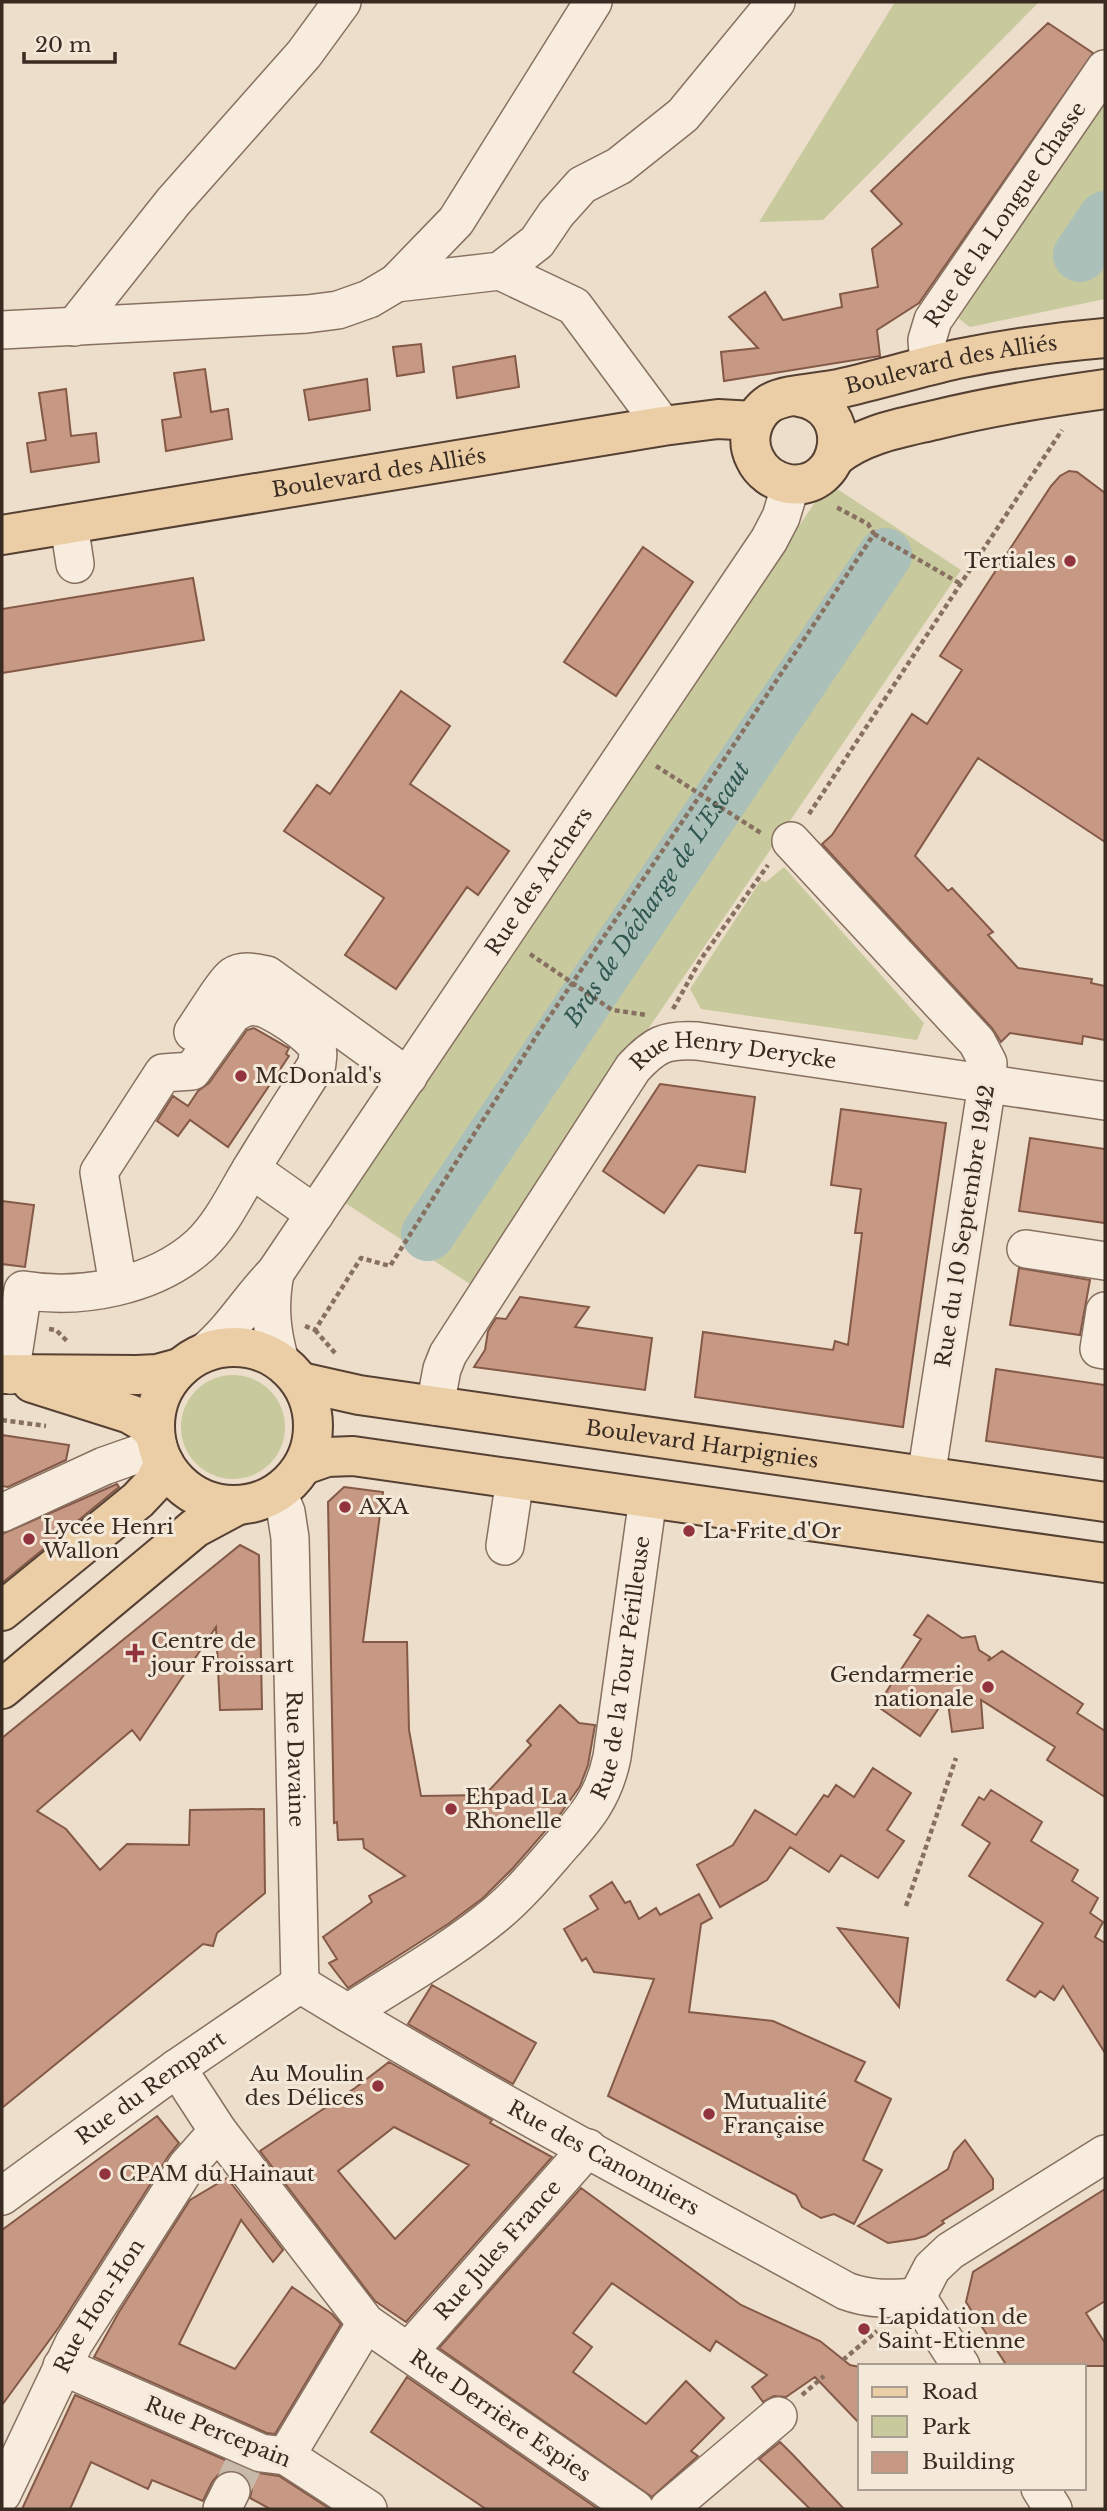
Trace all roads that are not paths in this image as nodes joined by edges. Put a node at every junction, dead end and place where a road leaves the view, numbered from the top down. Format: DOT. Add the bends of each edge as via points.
graph roads {
  1 [pos="342,2"];
  2 [pos="593,2"];
  3 [pos="776,2"];
  4 [pos="1105,69"];
  5 [pos="500,271"];
  6 [pos="396,283"];
  7 [pos="74,327"];
  8 [pos="2,330"];
  9 [pos="1105,338"];
  10 [pos="929,366"];
  11 [pos="1097,390"];
  12 [pos="799,397"];
  13 [pos="754,421"];
  14 [pos="663,426"];
  15 [pos="835,457"];
  16 [pos="791,484"];
  17 [pos="69,524"];
  18 [pos="2,535"];
  19 [pos="75,564"];
  20 [pos="791,841"];
  21 [pos="163,1073"];
  22 [pos="408,1077"];
  23 [pos="987,1084"];
  24 [pos="1105,1101"];
  25 [pos="251,1169"];
  26 [pos="315,1214"];
  27 [pos="1026,1249"];
  28 [pos="1105,1261"];
  29 [pos="275,1273"];
  30 [pos="118,1285"];
  31 [pos="1105,1311"];
  32 [pos="1105,1350"];
  33 [pos="192,1360"];
  34 [pos="291,1372"];
  35 [pos="6,1374"];
  36 [pos="435,1406"];
  37 [pos="159,1448"];
  38 [pos="303,1465"];
  39 [pos="926,1477"];
  40 [pos="515,1479"];
  41 [pos="278,1493"];
  42 [pos="648,1498"];
  43 [pos="1105,1502"];
  44 [pos="238,1505"];
  45 [pos="2,1513"];
  46 [pos="505,1546"];
  47 [pos="1105,1563"];
  48 [pos="2,1611"];
  49 [pos="2,1689"];
  50 [pos="300,1984"];
  51 [pos="348,2013"];
  52 [pos="177,2068"];
  53 [pos="218,2131"];
  54 [pos="588,2148"];
  55 [pos="1105,2154"];
  56 [pos="2,2196"];
  57 [pos="917,2297"];
  58 [pos="366,2323"];
  59 [pos="408,2352"];
  60 [pos="960,2364"];
  61 [pos="62,2366"];
  62 [pos="778,2416"];
  63 [pos="286,2456"];
  64 [pos="1041,2490"];
  65 [pos="2,2494"];
  66 [pos="368,2509"];
  67 [pos="635,2509"];
  68 [pos="668,2509"];
  69 [pos="1053,2509"];
  1 -- 7 [label="street" via="304,54 173,202"];
  2 -- 6 [label="street" via="456,221"];
  3 -- 5 [label="street" via="683,115 619,166 582,185 537,242"];
  4 -- 10 [label="street, Rue de la Longue Chasse" via="933,320 927,340"];
  5 -- 6 [label="street"];
  5 -- 14 [label="street" via="574,306"];
  6 -- 7 [label="street" via="338,310"];
  7 -- 8 [label="street"];
  9 -- 10 [label="main road, Boulevard des Alliés" via="1038,345"];
  10 -- 12 [label="main road, Boulevard des Alliés"];
  11 -- 15 [label="main road" via="895,429 851,445"];
  12 -- 13 [label="main road, Boulevard des Alliés" via="773,402"];
  12 -- 15 [label="main road, Boulevard des Alliés" via="817,403 831,417 838,437"];
  13 -- 14 [label="main road, Boulevard des Alliés" via="718,419"];
  13 -- 16 [label="main road" via="750,440 754,459 766,474"];
  14 -- 17 [label="main road, Boulevard des Alliés"];
  15 -- 16 [label="main road" via="817,477"];
  16 -- 22 [label="street, Rue des Archers" via="769,540"];
  17 -- 18 [label="main road, Boulevard des Alliés"];
  17 -- 19 [label="street"];
  20 -- 23 [label="street, Rue du 10 Septembre 1942" via="977,1042 988,1063"];
  21 -- 22 [label="street" via="226,983 243,972 267,975"];
  21 -- 25 [label="street" via="192,1071 232,1015 249,1007 270,1010 311,1039 317,1046 317,1065"];
  21 -- 30 [label="street" via="99,1172"];
  22 -- 26 [label="street, Rue des Archers"];
  23 -- 24 [label="street, Rue Henry Derycke"];
  23 -- 36 [label="street, Rue Henry Derycke" via="697,1041 670,1041 649,1050 448,1354"];
  23 -- 39 [label="street, Rue du 10 Septembre 1942"];
  25 -- 26 [label="street"];
  25 -- 30 [label="street" via="200,1244 168,1267"];
  26 -- 29 [label="street, Rue des Archers"];
  27 -- 28 [label="street"];
  29 -- 33 [label="street, Rue des Archers" via="228,1331"];
  29 -- 34 [label="street, Rue des Archers" via="270,1317"];
  30 -- 35 [label="street" via="70,1294 23,1290"];
  31 -- 32 [label="street" via="1100,1349"];
  33 -- 34 [label="main road, Boulevard Harpignies" via="225,1347 244,1347 263,1352"];
  33 -- 35 [label="main road, Boulevard Harpignies" via="157,1374"];
  33 -- 37 [label="main road" via="162,1393 156,1413"];
  34 -- 36 [label="main road, Boulevard Harpignies" via="341,1392"];
  34 -- 38 [label="main road" via="309,1399 314,1428"];
  35 -- 37 [label="main road" via="130,1414 142,1421"];
  36 -- 39 [label="main road, Boulevard Harpignies"];
  37 -- 44 [label="main road" via="182,1486 218,1504"];
  37 -- 45 [label="street" via="104,1466"];
  37 -- 48 [label="main road" via="154,1483 138,1500"];
  38 -- 40 [label="main road" via="353,1455"];
  38 -- 41 [label="main road"];
  39 -- 43 [label="main road, Boulevard Harpignies"];
  40 -- 42 [label="main road"];
  40 -- 46 [label="street"];
  41 -- 44 [label="main road"];
  41 -- 50 [label="street, Rue Davaine" via="290,1538"];
  42 -- 47 [label="main road"];
  42 -- 51 [label="street, Rue de la Tour Périlleuse" via="612,1757 595,1806 495,1915"];
  44 -- 49 [label="main road" via="195,1528"];
  50 -- 51 [label="street, Rue des Canonniers"];
  50 -- 52 [label="street, Rue du Rempart"];
  51 -- 54 [label="street, Rue des Canonniers"];
  52 -- 53 [label="street, Rue Derrière Espies"];
  52 -- 56 [label="street, Rue du Rempart"];
  53 -- 58 [label="street, Rue Derrière Espies"];
  53 -- 61 [label="street, Rue Hon-Hon" via="187,2166"];
  54 -- 57 [label="street, Rue des Canonniers" via="846,2291 883,2299"];
  54 -- 59 [label="street, Rue Jules France"];
  55 -- 57 [label="street" via="950,2251 932,2268"];
  57 -- 60 [label="street"];
  58 -- 59 [label="street, Rue Derrière Espies"];
  58 -- 63 [label="street"];
  59 -- 67 [label="street, Rue Derrière Espies"];
  61 -- 63 [label="street, Rue Percepain" via="248,2454"];
  61 -- 65 [label="street, Rue Hon-Hon"];
  62 -- 68 [label="street"];
  63 -- 66 [label="street, Rue Percepain"];
  64 -- 69 [label="street"];
}
